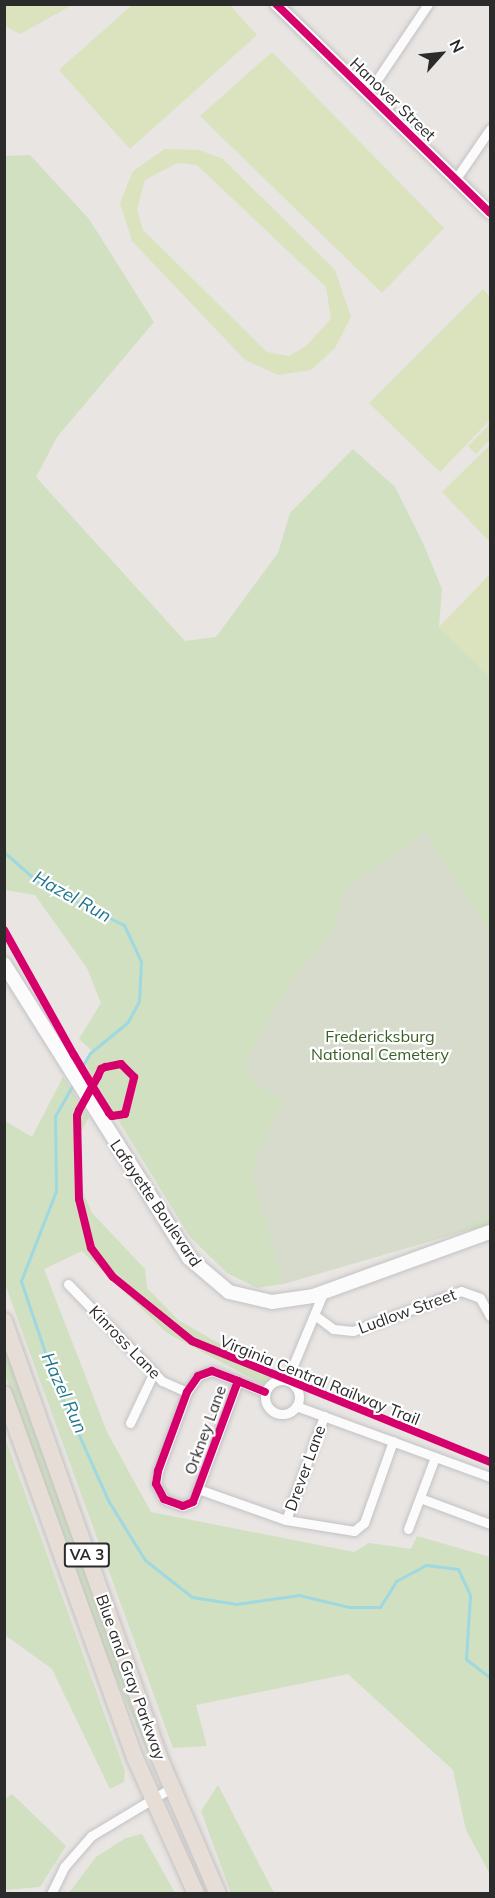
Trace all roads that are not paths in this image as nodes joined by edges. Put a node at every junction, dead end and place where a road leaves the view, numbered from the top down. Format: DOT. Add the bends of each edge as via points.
graph roads {
  1 [pos="276,4"];
  2 [pos="428,4"];
  3 [pos="368,93"];
  4 [pos="490,129"];
  5 [pos="455,180"];
  6 [pos="490,213"];
  7 [pos="4,964"];
  8 [pos="490,1232"];
  9 [pos="68,1284"];
  10 [pos="323,1293"];
  11 [pos="316,1316"];
  12 [pos="490,1316"];
  13 [pos="4,1321"];
  14 [pos="154,1372"];
  15 [pos="287,1380"];
  16 [pos="238,1381"];
  17 [pos="187,1392"];
  18 [pos="265,1392"];
  19 [pos="4,1394"];
  20 [pos="296,1406"];
  21 [pos="324,1416"];
  22 [pos="130,1423"];
  23 [pos="393,1441"];
  24 [pos="435,1457"];
  25 [pos="490,1477"];
  26 [pos="198,1489"];
  27 [pos="420,1498"];
  28 [pos="286,1520"];
  29 [pos="490,1524"];
  30 [pos="408,1529"];
  31 [pos="171,1788"];
  32 [pos="151,1798"];
  33 [pos="51,1893"];
  34 [pos="196,1893"];
  35 [pos="218,1893"];
  1 -- 3 [label="street, Hanover Street"];
  2 -- 3 [label="street"];
  3 -- 5 [label="street, Hanover Street"];
  4 -- 5 [label="street"];
  5 -- 6 [label="street, Hanover Street"];
  7 -- 10 [label="main road, Lafayette Boulevard" via="189,1258 212,1281 257,1301"];
  8 -- 10 [label="main road, Lafayette Boulevard"];
  9 -- 14 [label="street, Kinross Lane"];
  10 -- 11 [label="street"];
  11 -- 12 [label="street, Ludlow Street" via="333,1329 353,1330 461,1290 480,1298"];
  11 -- 15 [label="street"];
  13 -- 31 [label="highway, Blue and Gray Parkway / VA 3"];
  14 -- 17 [label="street, Kinross Lane"];
  14 -- 22 [label="street"];
  15 -- 18 [label="street" via="273,1382"];
  15 -- 20 [label="street" via="296,1387"];
  16 -- 17 [label="street" via="204,1371"];
  16 -- 18 [label="street"];
  16 -- 26 [label="street, Orkney Lane"];
  17 -- 26 [label="street" via="156,1484 164,1499 183,1506 194,1502"];
  18 -- 20 [label="street" via="267,1406 276,1413"];
  19 -- 32 [label="highway, Blue and Gray Parkway / VA 3"];
  20 -- 21 [label="street"];
  21 -- 23 [label="street"];
  21 -- 28 [label="street, Drever Lane"];
  23 -- 24 [label="street"];
  23 -- 28 [label="street" via="364,1523 354,1531"];
  24 -- 25 [label="street"];
  24 -- 27 [label="street"];
  26 -- 28 [label="street"];
  27 -- 29 [label="street"];
  27 -- 30 [label="street"];
  31 -- 32 [label="street"];
  31 -- 35 [label="highway, Blue and Gray Parkway / VA 3"];
  32 -- 33 [label="street" via="91,1836 64,1867"];
  32 -- 34 [label="highway, Blue and Gray Parkway / VA 3"];
}
